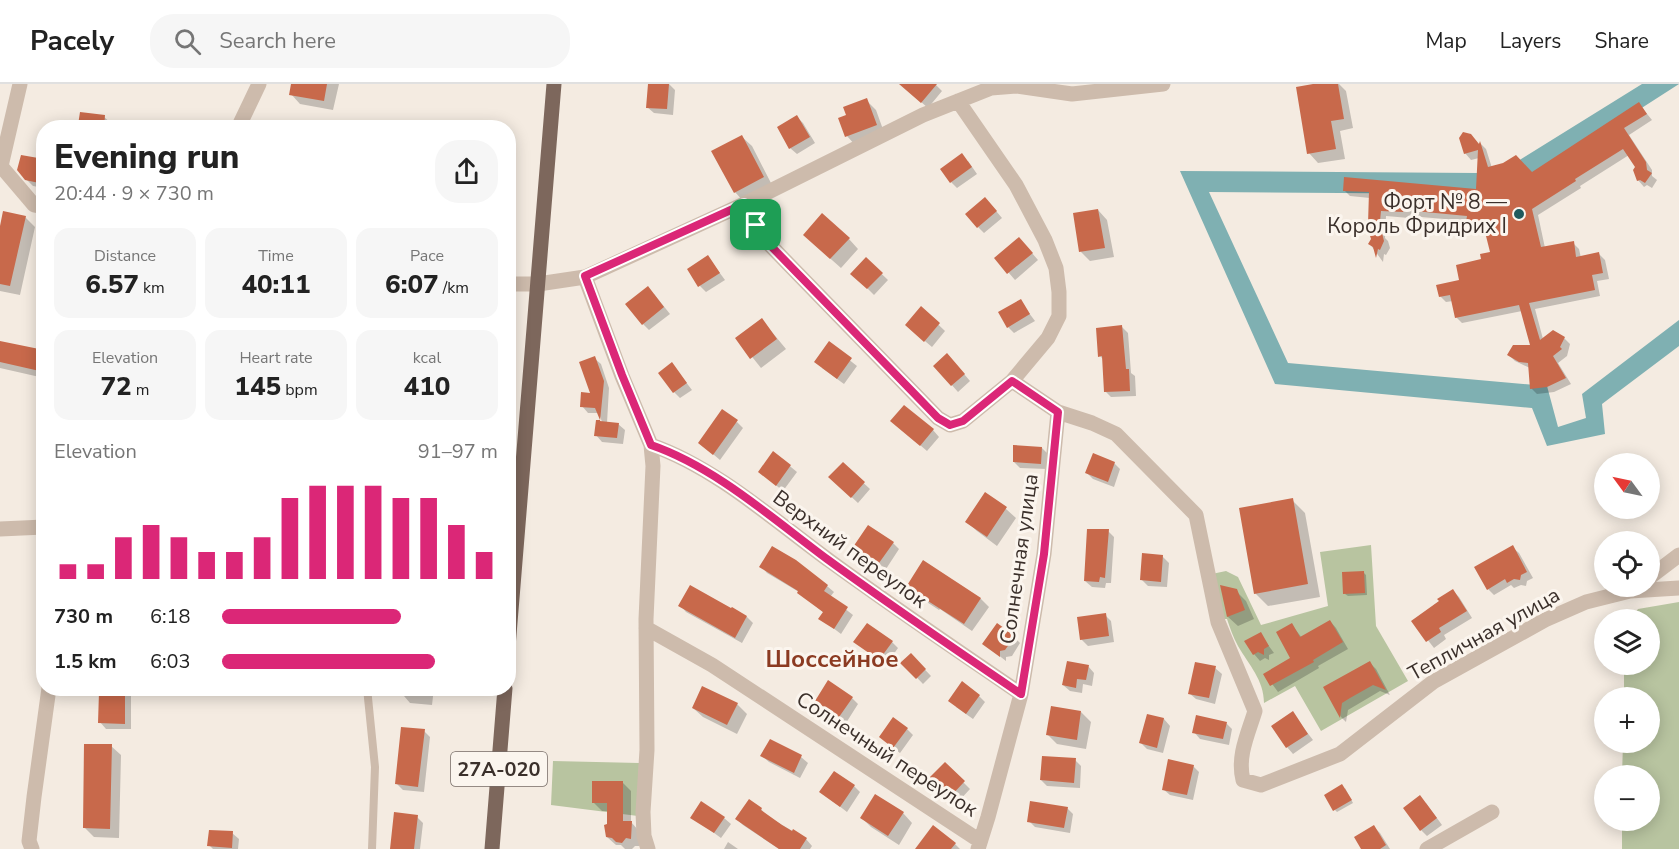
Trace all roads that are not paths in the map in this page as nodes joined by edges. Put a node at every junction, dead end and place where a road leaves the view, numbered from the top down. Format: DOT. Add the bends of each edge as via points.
graph roads {
  1 [pos="20,84"];
  2 [pos="258,84"];
  3 [pos="554,84"];
  4 [pos="1163,84"];
  5 [pos="958,101"];
  6 [pos="242,120"];
  7 [pos="0,166"];
  8 [pos="744,204"];
  9 [pos="36,206"];
  10 [pos="585,276"];
  11 [pos="516,284"];
  12 [pos="538,284"];
  13 [pos="1012,381"];
  14 [pos="1058,412"];
  15 [pos="651,445"];
  16 [pos="516,500"];
  17 [pos="36,528"];
  18 [pos="0,530"];
  19 [pos="1679,555"];
  20 [pos="1660,569"];
  21 [pos="1660,588"];
  22 [pos="1679,588"];
  23 [pos="1606,597"];
  24 [pos="646,628"];
  25 [pos="1021,694"];
  26 [pos="48,696"];
  27 [pos="368,696"];
  28 [pos="504,696"];
  29 [pos="1492,812"];
  30 [pos="979,845"];
  31 [pos="32,849"];
  32 [pos="372,849"];
  33 [pos="492,849"];
  34 [pos="648,849"];
  35 [pos="1427,849"];
  1 -- 7 [label="street"];
  2 -- 6 [label="street"];
  3 -- 12 [label="main road"];
  4 -- 5 [label="street" via="1072,94 1016,86 991,88"];
  5 -- 8 [label="street"];
  5 -- 13 [label="street" via="1016,185 1056,268 1059,316 1048,338"];
  7 -- 9 [label="street"];
  8 -- 10 [label="street"];
  8 -- 13 [label="street" via="767,242 938,418 950,425 963,421"];
  10 -- 12 [label="street"];
  10 -- 15 [label="street"];
  11 -- 12 [label="street"];
  12 -- 16 [label="main road"];
  13 -- 14 [label="street, Тепличная улица"];
  14 -- 23 [label="street, Тепличная улица" via="1116,434 1196,515 1218,622 1255,711 1242,753 1243,780 1261,785 1340,754 1433,682 1545,620"];
  14 -- 25 [label="street, Солнечная улица" via="1044,554"];
  15 -- 24 [label="street"];
  15 -- 25 [label="street, Верхний переулок" via="704,469"];
  17 -- 18 [label="street"];
  19 -- 20 [label="street"];
  21 -- 22 [label="street"];
  24 -- 30 [label="street, Солнечный переулок" via="712,665"];
  24 -- 34 [label="street" via="643,812"];
  25 -- 30 [label="street, Солнечная улица"];
  26 -- 31 [label="street" via="30,830"];
  27 -- 32 [label="lane" via="375,767"];
  28 -- 33 [label="main road, 27А-020"];
  29 -- 35 [label="street"];
}
